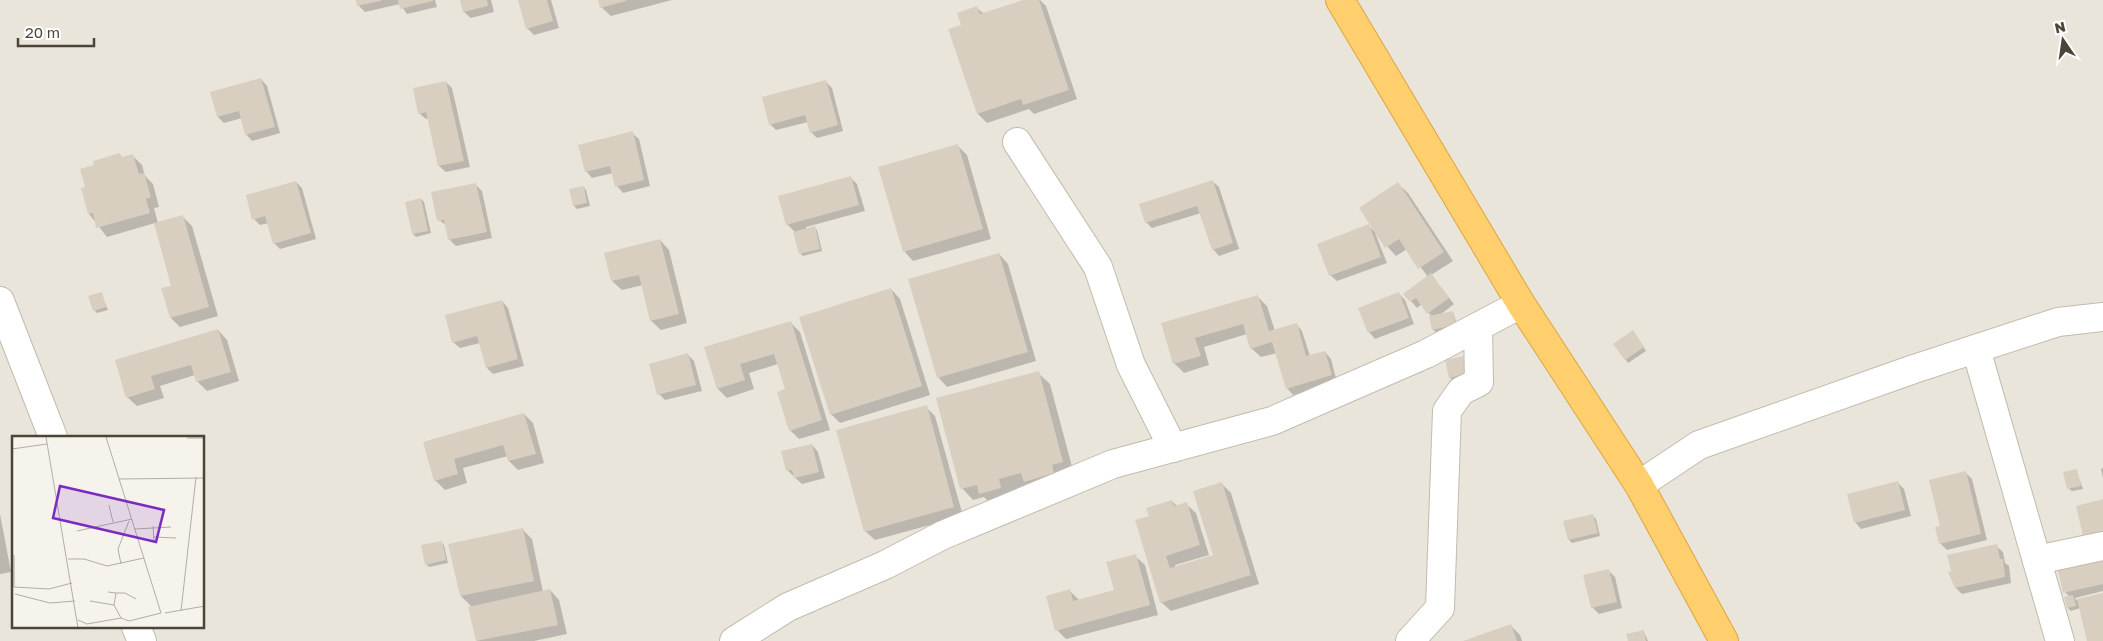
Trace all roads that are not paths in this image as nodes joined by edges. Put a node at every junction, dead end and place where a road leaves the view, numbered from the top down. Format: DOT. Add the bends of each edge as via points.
graph roads {
  1 [pos="1340,0"];
  2 [pos="1017,142"];
  3 [pos="0,301"];
  4 [pos="1521,304"];
  5 [pos="2103,317"];
  6 [pos="1478,326"];
  7 [pos="1976,348"];
  8 [pos="53,436"];
  9 [pos="1173,448"];
  10 [pos="1639,485"];
  11 [pos="2103,546"];
  12 [pos="2036,560"];
  13 [pos="136,628"];
  14 [pos="142,641"];
  15 [pos="734,641"];
  16 [pos="1410,641"];
  17 [pos="1724,641"];
  18 [pos="2060,641"];
  1 -- 4 [label="highway"];
  2 -- 9 [label="street" via="1098,267 1131,365"];
  3 -- 8 [label="street"];
  4 -- 6 [label="street"];
  4 -- 10 [label="highway"];
  5 -- 7 [label="street" via="2058,322"];
  6 -- 9 [label="street" via="1426,354 1272,421"];
  6 -- 16 [label="street" via="1479,382 1461,391 1447,411 1440,608"];
  7 -- 10 [label="street" via="1699,445"];
  7 -- 12 [label="street"];
  9 -- 15 [label="street" via="1114,464 943,535 885,565 788,607"];
  10 -- 17 [label="highway"];
  11 -- 12 [label="street"];
  12 -- 18 [label="street"];
  13 -- 14 [label="street"];
}
